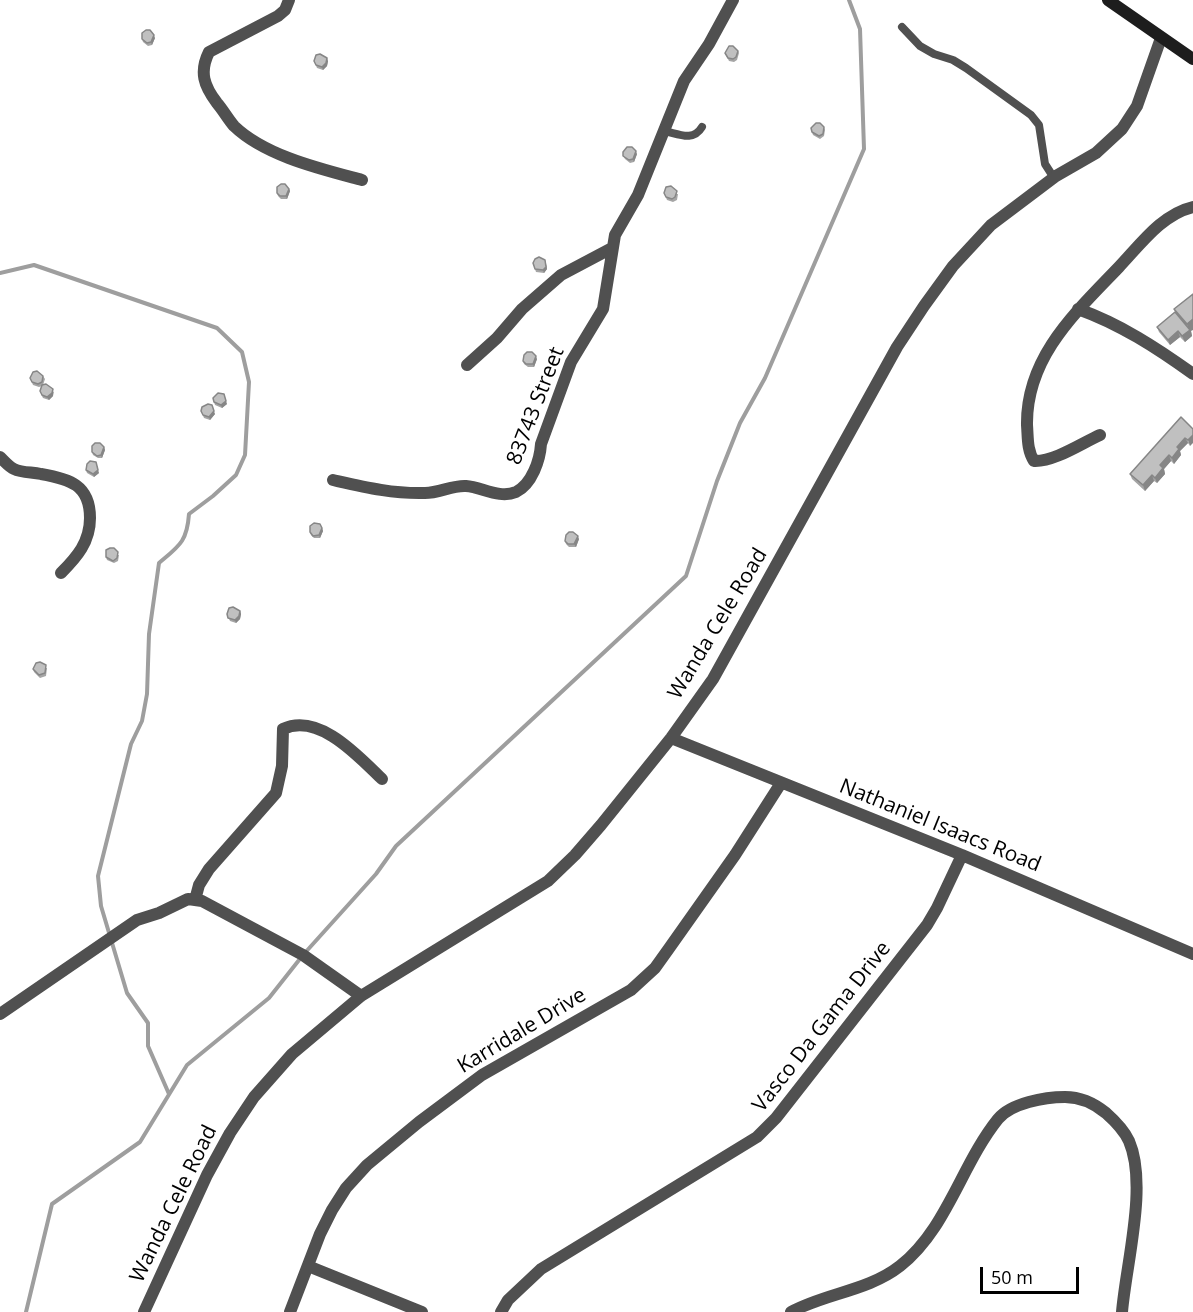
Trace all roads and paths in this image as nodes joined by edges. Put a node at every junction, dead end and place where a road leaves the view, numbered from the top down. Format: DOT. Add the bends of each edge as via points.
graph roads {
  1 [pos="289,0"];
  2 [pos="733,0"];
  3 [pos="1108,0"];
  4 [pos="902,27"];
  5 [pos="1161,38"];
  6 [pos="1193,59"];
  7 [pos="702,127"];
  8 [pos="664,130"];
  9 [pos="1054,178"];
  10 [pos="362,180"];
  11 [pos="1193,207"];
  12 [pos="612,248"];
  13 [pos="1078,309"];
  14 [pos="467,365"];
  15 [pos="1193,374"];
  16 [pos="1100,435"];
  17 [pos="0,457"];
  18 [pos="333,480"];
  19 [pos="62,573"];
  20 [pos="671,738"];
  21 [pos="382,779"];
  22 [pos="781,783"];
  23 [pos="962,855"];
  24 [pos="195,900"];
  25 [pos="1193,954"];
  26 [pos="361,996"];
  27 [pos="0,1014"];
  28 [pos="308,1266"];
  29 [pos="144,1312"];
  30 [pos="290,1312"];
  31 [pos="422,1312"];
  32 [pos="501,1312"];
  33 [pos="791,1312"];
  34 [pos="1122,1312"];
  1 -- 10 [label="street" via="278,16 209,52 204,61 205,83 234,126 262,145 307,166"];
  2 -- 8 [label="street, 83743 Street" via="684,81"];
  3 -- 5 [label="street"];
  4 -- 9 [label="lane" via="920,46 966,68 1030,115 1039,125 1045,164"];
  5 -- 6 [label="street"];
  5 -- 9 [label="street, Wanda Cele Road" via="1137,106 1122,129 1096,153"];
  7 -- 8 [label="lane" via="688,137"];
  8 -- 12 [label="street, 83743 Street"];
  9 -- 20 [label="street, Wanda Cele Road" via="991,225 953,266 924,306 897,347 712,679"];
  11 -- 13 [label="street" via="1172,215 1150,234"];
  12 -- 14 [label="street" via="561,275"];
  12 -- 18 [label="street, 83743 Street" via="603,309 571,362 541,444 540,457 533,474 519,490 504,494 461,486 440,492 410,493"];
  13 -- 15 [label="street" via="1118,325"];
  13 -- 16 [label="street" via="1056,335 1038,372 1027,417 1028,444 1034,461 1041,461"];
  17 -- 19 [label="street" via="12,468 66,480 86,495 90,507 86,541 79,556"];
  20 -- 22 [label="street, Nathaniel Isaacs Road"];
  20 -- 26 [label="street, Wanda Cele Road" via="602,825 548,882"];
  21 -- 24 [label="street" via="337,738 318,728 291,725 284,729 276,793 208,869"];
  22 -- 23 [label="street, Nathaniel Isaacs Road"];
  22 -- 28 [label="street, Karridale Drive" via="655,968 631,990 482,1075 367,1165 332,1210"];
  23 -- 25 [label="street, Nathaniel Isaacs Road"];
  23 -- 32 [label="street, Vasco Da Gama Drive" via="927,925 757,1137 541,1269 508,1300"];
  24 -- 26 [label="street" via="303,955"];
  24 -- 27 [label="street" via="188,899 137,920"];
  26 -- 29 [label="street, Wanda Cele Road" via="292,1054 254,1097 207,1174"];
  28 -- 30 [label="street, Karridale Drive"];
  28 -- 31 [label="street"];
  33 -- 34 [label="street" via="879,1280 899,1267 932,1232 999,1117 1048,1097 1073,1097 1097,1106 1116,1122 1128,1139 1136,1162 1137,1189"];
}
